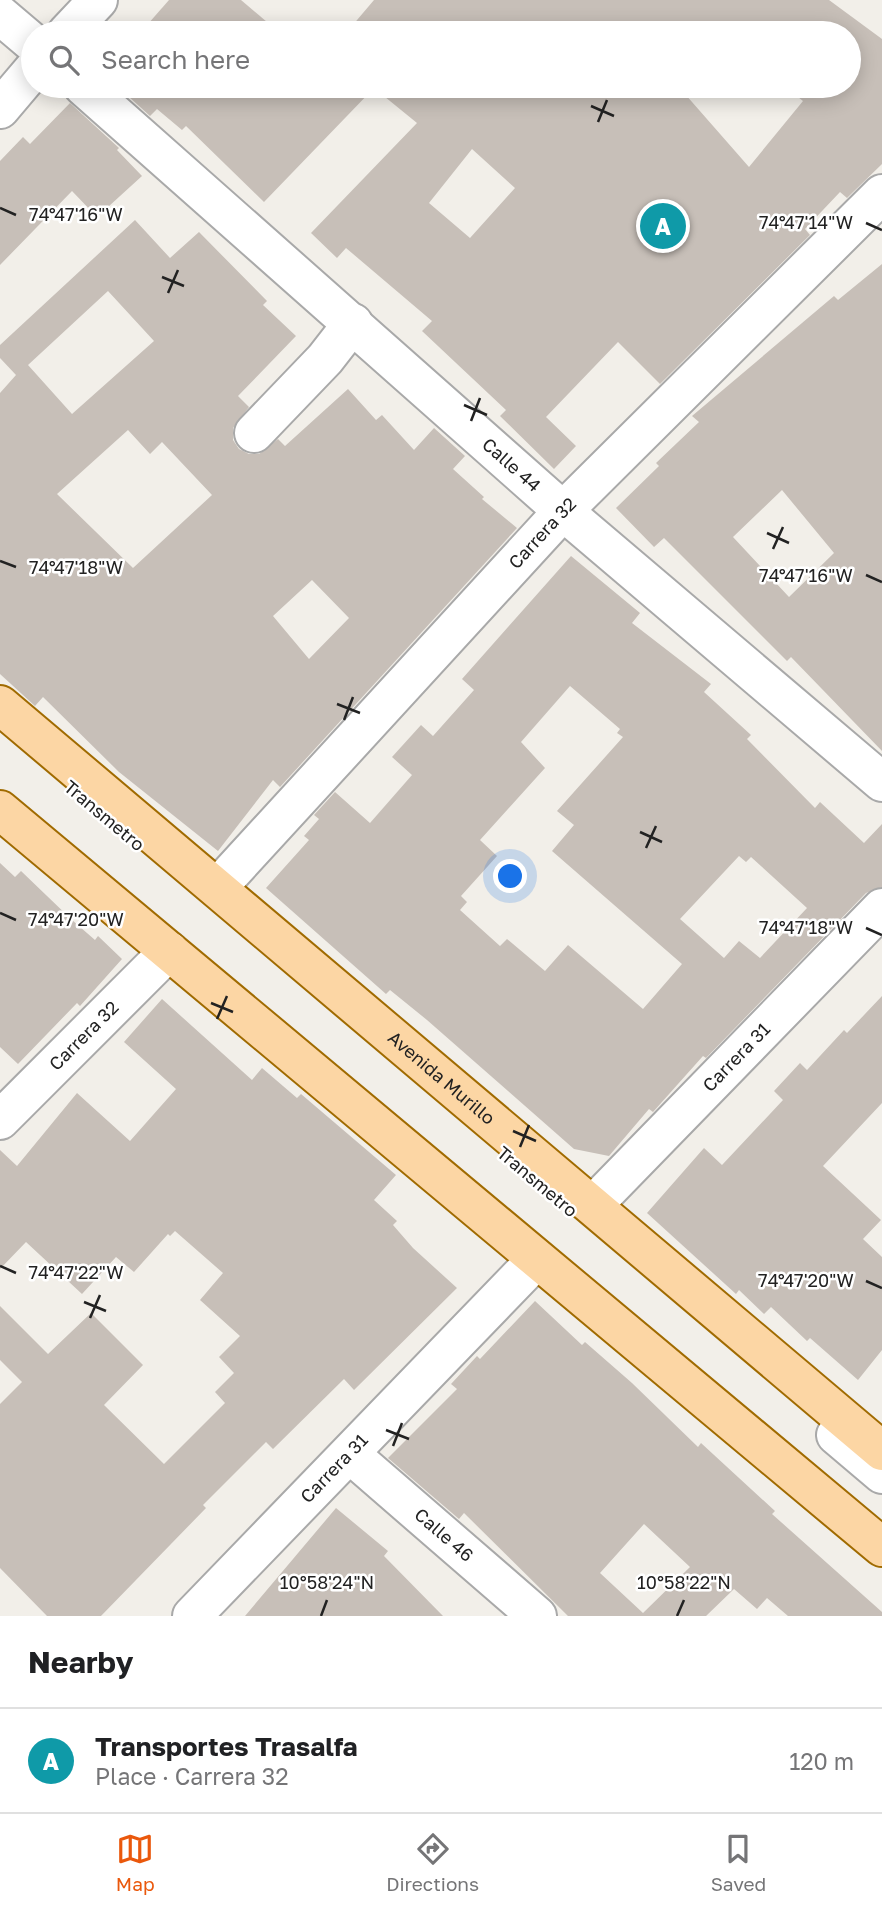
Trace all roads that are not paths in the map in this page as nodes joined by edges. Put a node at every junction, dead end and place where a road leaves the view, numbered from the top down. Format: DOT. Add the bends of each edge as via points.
graph roads {
  1 [pos="98,0"];
  2 [pos="0,15"];
  3 [pos="78,21"];
  4 [pos="21,33"];
  5 [pos="21,84"];
  6 [pos="97,98"];
  7 [pos="0,109"];
  8 [pos="882,194"];
  9 [pos="353,323"];
  10 [pos="254,433"];
  11 [pos="563,511"];
  12 [pos="0,705"];
  13 [pos="0,729"];
  14 [pos="882,782"];
  15 [pos="0,788"];
  16 [pos="0,810"];
  17 [pos="218,887"];
  18 [pos="882,908"];
  19 [pos="169,951"];
  20 [pos="0,1120"];
  21 [pos="593,1205"];
  22 [pos="536,1260"];
  23 [pos="882,1451"];
  24 [pos="350,1454"];
  25 [pos="882,1474"];
  26 [pos="882,1523"];
  27 [pos="882,1547"];
  28 [pos="192,1616"];
  29 [pos="537,1616"];
  1 -- 3 [label="street"];
  2 -- 4 [label="street"];
  5 -- 7 [label="street"];
  6 -- 9 [label="street, Calle 44"];
  8 -- 11 [label="street, Carrera 32"];
  9 -- 10 [label="street"];
  9 -- 11 [label="street, Calle 44"];
  11 -- 14 [label="street, Calle 44"];
  11 -- 17 [label="street, Carrera 32"];
  12 -- 17 [label="main road, Avenida Murillo"];
  13 -- 25 [label="street, Transmetro"];
  15 -- 26 [label="street"];
  16 -- 19 [label="main road"];
  17 -- 21 [label="main road, Avenida Murillo"];
  18 -- 21 [label="street, Carrera 31"];
  19 -- 20 [label="street, Carrera 32"];
  19 -- 22 [label="main road"];
  21 -- 23 [label="main road, Avenida Murillo"];
  22 -- 24 [label="street, Carrera 31"];
  22 -- 27 [label="main road"];
  24 -- 28 [label="street, Carrera 31"];
  24 -- 29 [label="street, Calle 46"];
}
